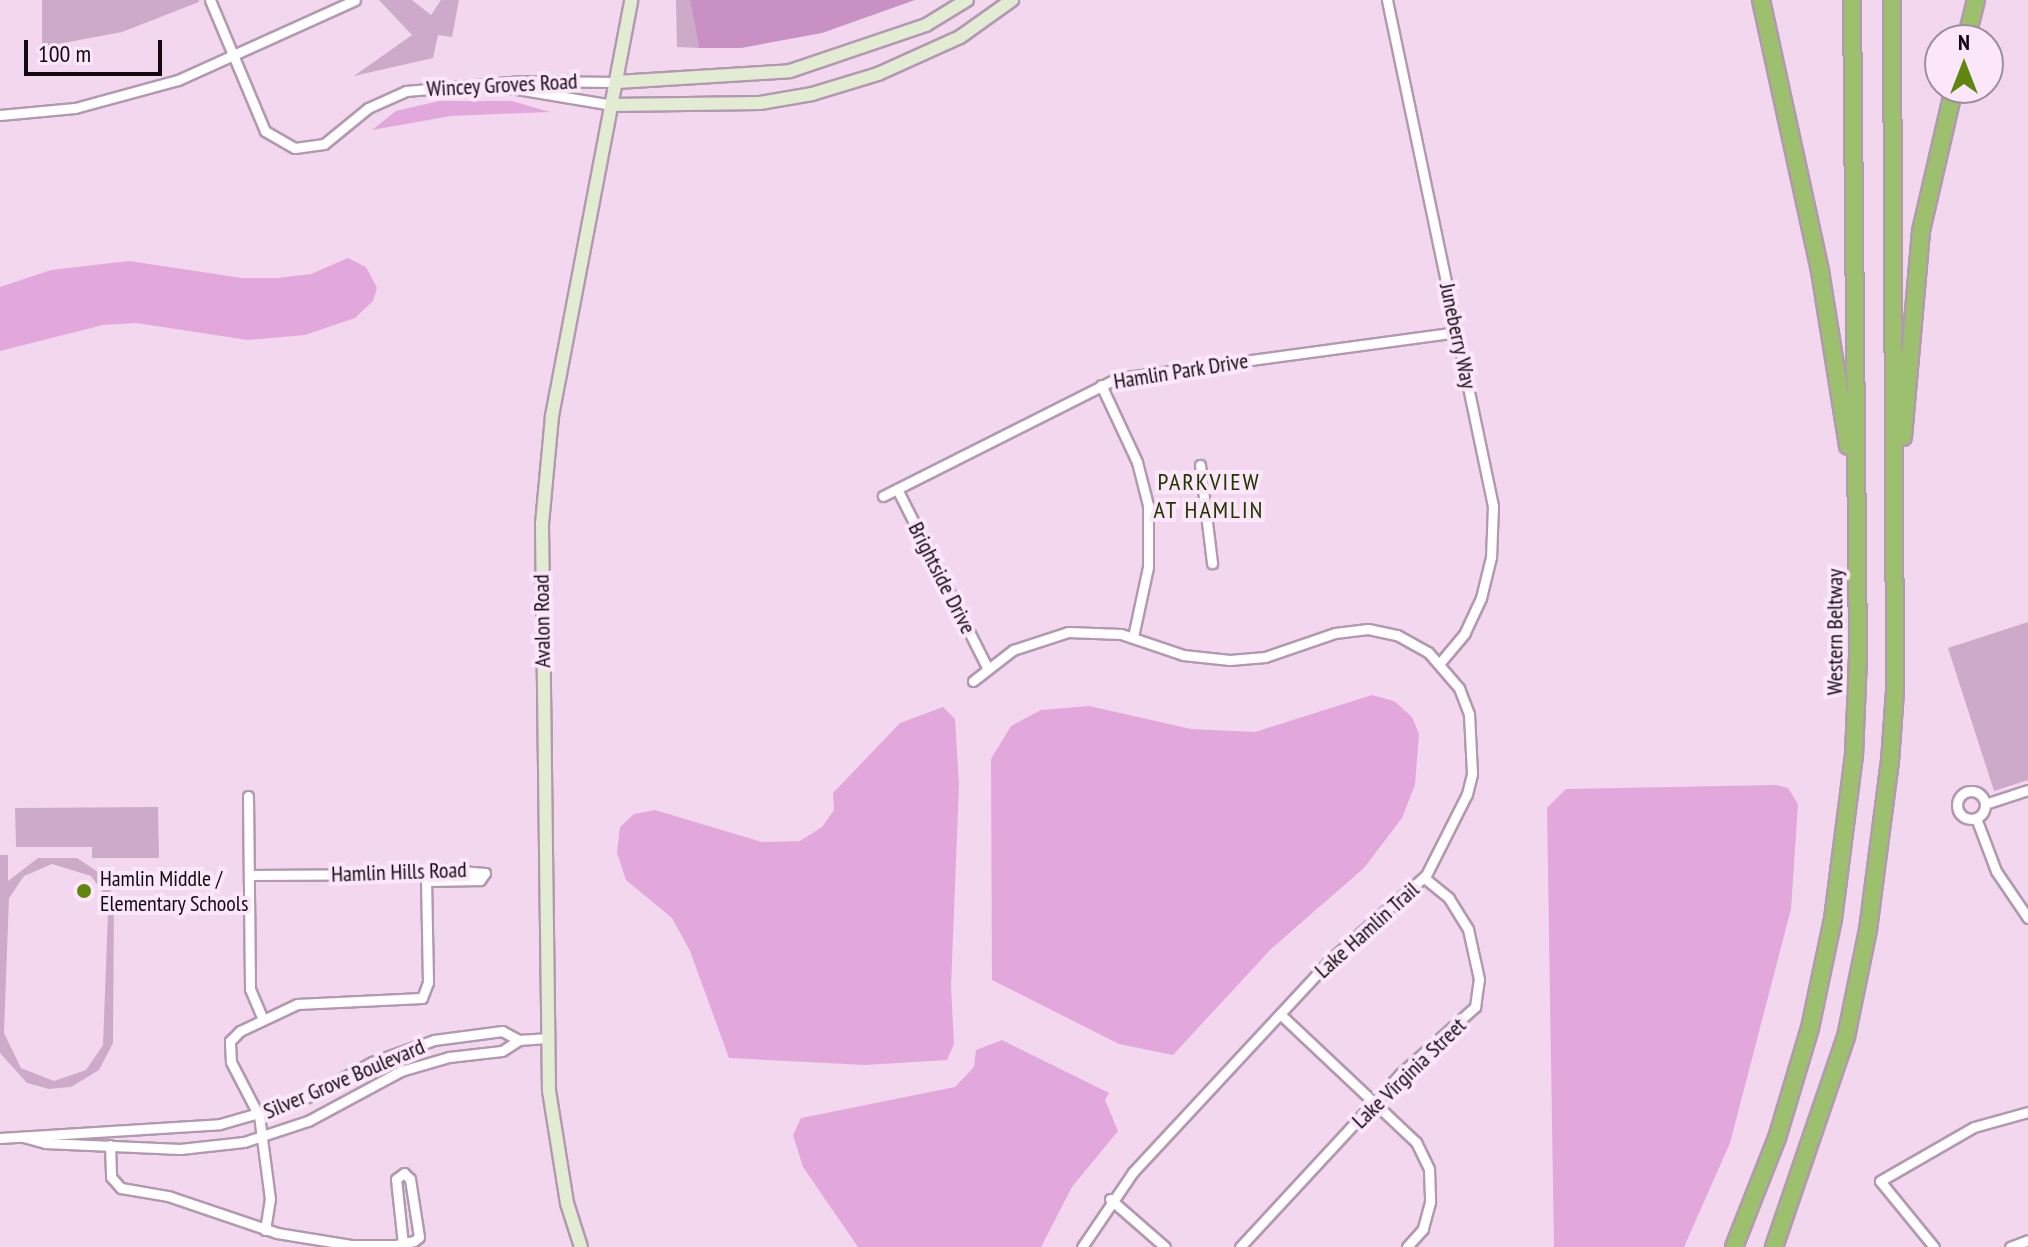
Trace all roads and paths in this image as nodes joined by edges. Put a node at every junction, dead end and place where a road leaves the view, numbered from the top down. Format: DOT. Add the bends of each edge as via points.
graph roads {
  1 [pos="210,0"];
  2 [pos="355,0"];
  3 [pos="631,0"];
  4 [pos="967,0"];
  5 [pos="1012,0"];
  6 [pos="1387,0"];
  7 [pos="1761,0"];
  8 [pos="1852,0"];
  9 [pos="1892,0"];
  10 [pos="1976,0"];
  11 [pos="1970,24"];
  12 [pos="233,59"];
  13 [pos="617,82"];
  14 [pos="464,85"];
  15 [pos="1950,104"];
  16 [pos="612,105"];
  17 [pos="0,115"];
  18 [pos="1457,332"];
  19 [pos="1101,385"];
  20 [pos="1200,465"];
  21 [pos="897,489"];
  22 [pos="883,496"];
  23 [pos="1896,514"];
  24 [pos="1212,563"];
  25 [pos="1858,564"];
  26 [pos="1133,637"];
  27 [pos="1440,663"];
  28 [pos="987,667"];
  29 [pos="973,681"];
  30 [pos="2028,790"];
  31 [pos="248,796"];
  32 [pos="1985,804"];
  33 [pos="1976,818"];
  34 [pos="249,875"];
  35 [pos="426,877"];
  36 [pos="1424,878"];
  37 [pos="2028,918"];
  38 [pos="1280,1014"];
  39 [pos="263,1019"];
  40 [pos="546,1038"];
  41 [pos="519,1040"];
  42 [pos="1375,1101"];
  43 [pos="2028,1112"];
  44 [pos="259,1116"];
  45 [pos="23,1137"];
  46 [pos="0,1138"];
  47 [pos="262,1138"];
  48 [pos="110,1145"];
  49 [pos="1110,1199"];
  50 [pos="265,1230"];
  51 [pos="2028,1240"];
  52 [pos="403,1244"];
  53 [pos="581,1247"];
  54 [pos="1082,1247"];
  55 [pos="1165,1247"];
  56 [pos="1240,1247"];
  57 [pos="1407,1247"];
  58 [pos="1734,1247"];
  59 [pos="1774,1247"];
  60 [pos="1934,1247"];
  61 [pos="2010,1247"];
  1 -- 12 [label="street, Wincey Groves Road"];
  2 -- 12 [label="street"];
  3 -- 13 [label="main road, Avalon Road"];
  4 -- 13 [label="main road" via="887,41 790,71"];
  5 -- 16 [label="main road" via="960,37 878,74 812,94 760,103"];
  6 -- 18 [label="street, Juneberry Way"];
  7 -- 25 [label="highway" via="1836,351"];
  8 -- 25 [label="highway, Western Beltway"];
  9 -- 23 [label="highway"];
  10 -- 11 [label="highway"];
  12 -- 14 [label="street, Wincey Groves Road" via="265,131 295,148 324,144 386,98"];
  12 -- 17 [label="street" via="113,100"];
  13 -- 14 [label="street, Wincey Groves Road"];
  13 -- 16 [label="main road, Avalon Road"];
  14 -- 16 [label="street"];
  15 -- 23 [label="highway" via="1921,231"];
  16 -- 40 [label="main road, Avalon Road" via="561,362 544,481"];
  18 -- 19 [label="street, Hamlin Park Drive" via="1127,376"];
  18 -- 27 [label="street, Juneberry Way" via="1490,484 1493,535 1477,607 1465,633"];
  19 -- 21 [label="street, Hamlin Park Drive"];
  19 -- 26 [label="street" via="1137,462 1148,505 1149,558"];
  20 -- 24 [label="street"];
  21 -- 22 [label="street, Hamlin Park Drive"];
  21 -- 28 [label="street, Brightside Drive"];
  23 -- 59 [label="highway" via="1895,692 1868,930 1846,1037"];
  25 -- 58 [label="highway, Western Beltway" via="1854,756 1833,919 1810,1028 1781,1124"];
  26 -- 27 [label="street, Lake Hamlin Trail" via="1183,655 1230,660 1265,657 1335,633 1368,629 1405,638"];
  26 -- 28 [label="street, Lake Hamlin Trail" via="1062,633 1025,644"];
  27 -- 36 [label="street, Lake Hamlin Trail" via="1459,688 1469,714 1472,774 1460,816"];
  28 -- 29 [label="street, Lake Hamlin Trail"];
  30 -- 32 [label="street"];
  31 -- 34 [label="street"];
  32 -- 33 [label="street"];
  32 -- 33 [label="street" via="1974,792 1958,799 1959,813"];
  33 -- 37 [label="street" via="1996,871"];
  34 -- 35 [label="street, Hamlin Hills Road"];
  34 -- 39 [label="street" via="250,989"];
  35 -- 35 [label="street, Hamlin Hills Road" via="480,880 485,873 436,869"];
  35 -- 39 [label="street" via="428,982 422,998 303,1003"];
  36 -- 38 [label="street, Lake Hamlin Trail" via="1331,959"];
  36 -- 42 [label="street, Lake Virginia Street" via="1449,898 1468,929 1477,955 1478,1000 1470,1015"];
  38 -- 42 [label="street"];
  38 -- 49 [label="street, Lake Hamlin Trail"];
  39 -- 44 [label="street" via="237,1033 229,1049"];
  40 -- 41 [label="street, Silver Grove Boulevard"];
  40 -- 53 [label="main road, Avalon Road" via="553,1134"];
  41 -- 44 [label="street, Silver Grove Boulevard" via="502,1031 418,1044"];
  41 -- 47 [label="street, Silver Grove Boulevard" via="502,1051 449,1057 401,1071 323,1114"];
  42 -- 56 [label="street, Lake Virginia Street"];
  42 -- 57 [label="street" via="1407,1130 1429,1169 1429,1216"];
  43 -- 60 [label="street" via="1974,1127 1880,1181"];
  44 -- 45 [label="street, Silver Grove Boulevard" via="199,1126"];
  44 -- 47 [label="street"];
  45 -- 46 [label="street, Silver Grove Boulevard"];
  45 -- 48 [label="street, Silver Grove Boulevard" via="42,1143"];
  47 -- 48 [label="street, Silver Grove Boulevard" via="193,1149"];
  47 -- 50 [label="street" via="270,1199"];
  48 -- 50 [label="street" via="111,1177 118,1187 168,1196"];
  49 -- 54 [label="street, Lake Hamlin Trail"];
  49 -- 55 [label="street"];
  50 -- 52 [label="street" via="351,1245"];
  51 -- 61 [label="street"];
  52 -- 52 [label="street" via="396,1182 403,1173 410,1179 421,1227 416,1240"];
}
